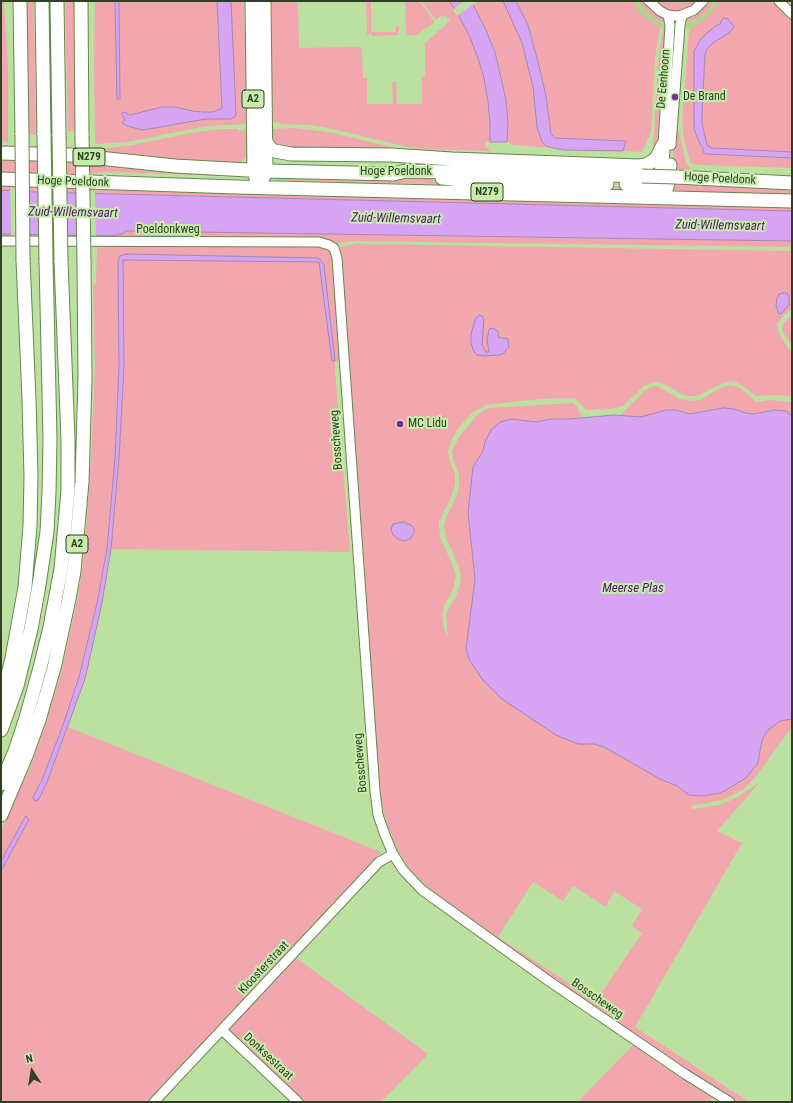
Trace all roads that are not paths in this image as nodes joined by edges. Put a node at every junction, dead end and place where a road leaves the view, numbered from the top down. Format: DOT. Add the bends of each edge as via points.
graph roads {
  1 [pos="11,1"];
  2 [pos="20,1"];
  3 [pos="42,1"];
  4 [pos="57,1"];
  5 [pos="81,1"];
  6 [pos="88,1"];
  7 [pos="252,1"];
  8 [pos="264,1"];
  9 [pos="649,1"];
  10 [pos="703,1"];
  11 [pos="779,1"];
  12 [pos="792,14"];
  13 [pos="668,15"];
  14 [pos="682,15"];
  15 [pos="81,47"];
  16 [pos="21,80"];
  17 [pos="667,145"];
  18 [pos="265,147"];
  19 [pos="1,153"];
  20 [pos="461,170"];
  21 [pos="260,171"];
  22 [pos="394,174"];
  23 [pos="1,179"];
  24 [pos="792,183"];
  25 [pos="259,188"];
  26 [pos="645,197"];
  27 [pos="792,201"];
  28 [pos="1,241"];
  29 [pos="334,248"];
  30 [pos="1,702"];
  31 [pos="1,730"];
  32 [pos="1,784"];
  33 [pos="1,815"];
  34 [pos="393,854"];
  35 [pos="222,1030"];
  36 [pos="154,1102"];
  37 [pos="298,1102"];
  38 [pos="730,1102"];
  1 -- 16 [label="highway"];
  2 -- 16 [label="highway"];
  3 -- 31 [label="highway, bridge" via="50,492 47,532 31,629 17,686"];
  4 -- 32 [label="highway, A2, bridge" via="68,490 52,621 26,718"];
  5 -- 15 [label="highway, A2"];
  6 -- 15 [label="highway, A2"];
  7 -- 21 [label="highway, A2"];
  8 -- 18 [label="highway, A2"];
  9 -- 13 [label="street"];
  10 -- 14 [label="street" via="694,10"];
  11 -- 12 [label="street"];
  13 -- 14 [label="street"];
  13 -- 17 [label="street, De Eenhoorn" via="670,25"];
  14 -- 17 [label="street, De Eenhoorn"];
  15 -- 33 [label="highway, A2, bridge" via="85,378 82,474 74,571 56,661 39,720"];
  16 -- 30 [label="highway, bridge" via="23,260 30,407 30,526 23,601"];
  17 -- 18 [label="highway" via="653,161 639,166 391,155 291,154"];
  17 -- 22 [label="highway, N279" via="660,178 656,184 651,185 462,180"];
  17 -- 26 [label="highway, N279" via="667,186"];
  18 -- 20 [label="highway, N279" via="274,160 284,163 408,165"];
  18 -- 21 [label="highway, A2"];
  19 -- 21 [label="highway, Hoge Poeldonk / N279" via="70,155 175,166"];
  20 -- 22 [label="highway, Hoge Poeldonk / N279" via="406,171"];
  20 -- 24 [label="highway, Hoge Poeldonk / N279, bridge"];
  21 -- 22 [label="highway, Hoge Poeldonk / N279"];
  21 -- 25 [label="highway, A2"];
  23 -- 25 [label="highway, Hoge Poeldonk / N279"];
  25 -- 26 [label="highway, Hoge Poeldonk / N279"];
  26 -- 27 [label="highway, Hoge Poeldonk / N279"];
  28 -- 29 [label="street, Poeldonkweg" via="318,242"];
  29 -- 34 [label="street, Bosscheweg" via="337,258 374,791 378,815"];
  34 -- 35 [label="street, Kloosterstraat" via="379,862"];
  34 -- 38 [label="street, Bosscheweg" via="403,870 422,890 678,1069"];
  35 -- 36 [label="street, Kloosterstraat"];
  35 -- 37 [label="street, Donksestraat"];
}
